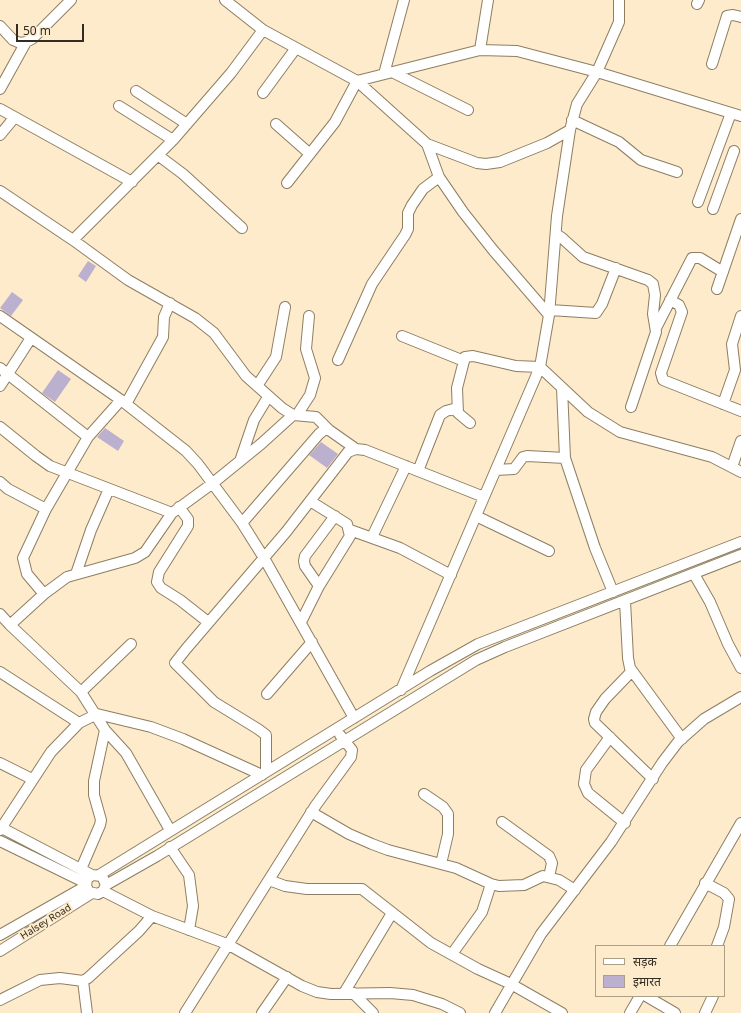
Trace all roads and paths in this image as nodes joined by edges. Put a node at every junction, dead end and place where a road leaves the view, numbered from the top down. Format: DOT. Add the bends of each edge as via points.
graph roads {
  1 [pos="71,0"];
  2 [pos="225,0"];
  3 [pos="404,0"];
  4 [pos="488,0"];
  5 [pos="620,0"];
  6 [pos="741,17"];
  7 [pos="0,26"];
  8 [pos="263,30"];
  9 [pos="26,42"];
  10 [pos="296,48"];
  11 [pos="480,50"];
  12 [pos="712,64"];
  13 [pos="597,72"];
  14 [pos="388,73"];
  15 [pos="357,81"];
  16 [pos="0,89"];
  17 [pos="136,91"];
  18 [pos="263,93"];
  19 [pos="119,106"];
  20 [pos="0,110"];
  21 [pos="468,110"];
  22 [pos="738,114"];
  23 [pos="14,118"];
  24 [pos="187,124"];
  25 [pos="276,124"];
  26 [pos="571,125"];
  27 [pos="0,135"];
  28 [pos="173,140"];
  29 [pos="427,144"];
  30 [pos="719,145"];
  31 [pos="738,153"];
  32 [pos="310,154"];
  33 [pos="159,156"];
  34 [pos="677,172"];
  35 [pos="439,177"];
  36 [pos="132,182"];
  37 [pos="287,183"];
  38 [pos="0,191"];
  39 [pos="698,202"];
  40 [pos="713,209"];
  41 [pos="741,219"];
  42 [pos="242,228"];
  43 [pos="556,234"];
  44 [pos="73,240"];
  45 [pos="616,268"];
  46 [pos="723,272"];
  47 [pos="717,290"];
  48 [pos="670,300"];
  49 [pos="170,303"];
  50 [pos="285,307"];
  51 [pos="550,312"];
  52 [pos="0,316"];
  53 [pos="309,316"];
  54 [pos="741,318"];
  55 [pos="656,328"];
  56 [pos="402,336"];
  57 [pos="31,338"];
  58 [pos="338,360"];
  59 [pos="464,360"];
  60 [pos="540,367"];
  61 [pos="4,371"];
  62 [pos="0,386"];
  63 [pos="257,386"];
  64 [pos="562,388"];
  65 [pos="268,396"];
  66 [pos="124,402"];
  67 [pos="723,404"];
  68 [pos="631,407"];
  69 [pos="457,408"];
  70 [pos="741,411"];
  71 [pos="295,415"];
  72 [pos="470,423"];
  73 [pos="0,427"];
  74 [pos="329,430"];
  75 [pos="88,437"];
  76 [pos="741,441"];
  77 [pos="356,449"];
  78 [pos="565,458"];
  79 [pos="240,461"];
  80 [pos="406,466"];
  81 [pos="737,469"];
  82 [pos="496,470"];
  83 [pos="418,471"];
  84 [pos="66,473"];
  85 [pos="0,482"];
  86 [pos="213,483"];
  87 [pos="109,489"];
  88 [pos="484,497"];
  89 [pos="310,501"];
  90 [pos="46,509"];
  91 [pos="176,510"];
  92 [pos="335,516"];
  93 [pos="476,516"];
  94 [pos="242,523"];
  95 [pos="350,530"];
  96 [pos="372,538"];
  97 [pos="741,542"];
  98 [pos="549,551"];
  99 [pos="741,555"];
  100 [pos="264,558"];
  101 [pos="76,574"];
  102 [pos="694,574"];
  103 [pos="451,575"];
  104 [pos="319,586"];
  105 [pos="613,592"];
  106 [pos="44,594"];
  107 [pos="625,601"];
  108 [pos="0,614"];
  109 [pos="208,622"];
  110 [pos="301,622"];
  111 [pos="10,625"];
  112 [pos="312,642"];
  113 [pos="132,644"];
  114 [pos="741,668"];
  115 [pos="632,671"];
  116 [pos="0,672"];
  117 [pos="401,690"];
  118 [pos="81,692"];
  119 [pos="267,694"];
  120 [pos="741,697"];
  121 [pos="96,714"];
  122 [pos="354,718"];
  123 [pos="79,723"];
  124 [pos="336,729"];
  125 [pos="105,730"];
  126 [pos="610,737"];
  127 [pos="682,738"];
  128 [pos="344,740"];
  129 [pos="0,763"];
  130 [pos="264,773"];
  131 [pos="32,779"];
  132 [pos="653,780"];
  133 [pos="424,794"];
  134 [pos="311,812"];
  135 [pos="502,822"];
  136 [pos="741,822"];
  137 [pos="625,823"];
  138 [pos="0,828"];
  139 [pos="170,830"];
  140 [pos="0,841"];
  141 [pos="170,847"];
  142 [pos="441,864"];
  143 [pos="81,869"];
  144 [pos="549,877"];
  145 [pos="269,880"];
  146 [pos="91,882"];
  147 [pos="705,883"];
  148 [pos="491,884"];
  149 [pos="105,888"];
  150 [pos="575,890"];
  151 [pos="392,913"];
  152 [pos="152,916"];
  153 [pos="189,930"];
  154 [pos="0,935"];
  155 [pos="227,944"];
  156 [pos="671,945"];
  157 [pos="717,945"];
  158 [pos="0,951"];
  159 [pos="452,954"];
  160 [pos="286,977"];
  161 [pos="83,981"];
  162 [pos="511,984"];
  163 [pos="348,993"];
  164 [pos="639,997"];
  165 [pos="648,997"];
  166 [pos="713,997"];
  167 [pos="0,1000"];
  168 [pos="267,1011"];
  169 [pos="87,1013"];
  170 [pos="185,1013"];
  171 [pos="373,1013"];
  172 [pos="460,1013"];
  173 [pos="495,1013"];
  174 [pos="562,1013"];
  175 [pos="630,1013"];
  176 [pos="675,1013"];
  177 [pos="705,1013"];
  1 -- 9 [label="street"];
  2 -- 8 [label="street"];
  3 -- 14 [label="street"];
  4 -- 11 [label="street"];
  5 -- 13 [label="street" via="618,22"];
  6 -- 12 [label="street" via="727,16"];
  7 -- 9 [label="street" via="13,40"];
  8 -- 10 [label="street"];
  8 -- 24 [label="street"];
  9 -- 16 [label="street"];
  10 -- 15 [label="street"];
  10 -- 18 [label="street"];
  11 -- 13 [label="street" via="517,52"];
  11 -- 14 [label="street"];
  13 -- 22 [label="street"];
  13 -- 26 [label="street" via="577,104"];
  14 -- 15 [label="street"];
  14 -- 21 [label="street"];
  15 -- 29 [label="street"];
  15 -- 32 [label="street" via="335,122"];
  17 -- 24 [label="street"];
  19 -- 28 [label="street"];
  20 -- 23 [label="street"];
  22 -- 30 [label="street"];
  23 -- 27 [label="street"];
  23 -- 36 [label="street"];
  24 -- 28 [label="street"];
  25 -- 32 [label="street"];
  26 -- 29 [label="street" via="547,143 494,163 477,163"];
  26 -- 34 [label="street" via="619,142 641,160"];
  26 -- 43 [label="street"];
  28 -- 33 [label="street"];
  29 -- 35 [label="street"];
  30 -- 31 [label="street"];
  30 -- 39 [label="street"];
  31 -- 40 [label="street"];
  32 -- 37 [label="street"];
  33 -- 36 [label="street"];
  33 -- 42 [label="street" via="183,174"];
  35 -- 51 [label="street" via="493,250"];
  35 -- 58 [label="street" via="423,189 412,205 408,213 408,230 372,284"];
  36 -- 44 [label="street"];
  38 -- 44 [label="street"];
  41 -- 46 [label="street"];
  43 -- 45 [label="street" via="583,257"];
  43 -- 51 [label="street"];
  44 -- 49 [label="street" via="128,280"];
  45 -- 51 [label="street" via="596,314"];
  45 -- 55 [label="street" via="653,284 653,314"];
  46 -- 47 [label="street"];
  46 -- 48 [label="street" via="700,258 692,258"];
  48 -- 55 [label="street"];
  48 -- 67 [label="street" via="679,305 682,312 661,376 666,382"];
  49 -- 63 [label="street" via="214,333 246,376"];
  49 -- 66 [label="street" via="164,317 162,336"];
  50 -- 63 [label="street" via="276,357"];
  51 -- 60 [label="street"];
  52 -- 57 [label="street"];
  53 -- 71 [label="street" via="306,349 315,378 310,395"];
  54 -- 67 [label="street" via="732,350 735,370"];
  55 -- 68 [label="street" via="655,339"];
  56 -- 59 [label="street"];
  57 -- 61 [label="street"];
  57 -- 66 [label="street"];
  59 -- 60 [label="street" via="472,356 516,366"];
  59 -- 69 [label="street" via="457,388"];
  60 -- 64 [label="street"];
  60 -- 82 [label="street"];
  61 -- 62 [label="street"];
  61 -- 75 [label="street"];
  63 -- 65 [label="street"];
  64 -- 78 [label="street"];
  64 -- 81 [label="street" via="588,412 620,432 712,458"];
  65 -- 71 [label="street" via="288,413"];
  65 -- 79 [label="street" via="254,420"];
  66 -- 75 [label="street"];
  66 -- 86 [label="street" via="186,451"];
  67 -- 70 [label="street"];
  69 -- 72 [label="street" via="459,416"];
  69 -- 83 [label="street" via="440,415"];
  71 -- 74 [label="street" via="316,417"];
  71 -- 79 [label="street"];
  73 -- 84 [label="street" via="36,456"];
  74 -- 77 [label="street"];
  74 -- 94 [label="street" via="319,434"];
  75 -- 84 [label="street"];
  76 -- 81 [label="street"];
  77 -- 80 [label="street"];
  77 -- 89 [label="street" via="348,452"];
  78 -- 82 [label="street" via="527,456 523,457 514,469"];
  78 -- 105 [label="street" via="595,548"];
  79 -- 86 [label="street"];
  80 -- 83 [label="street"];
  80 -- 96 [label="street"];
  82 -- 88 [label="street"];
  83 -- 88 [label="street"];
  84 -- 87 [label="street"];
  84 -- 90 [label="street"];
  85 -- 90 [label="street"];
  86 -- 91 [label="street"];
  86 -- 94 [label="street"];
  87 -- 91 [label="street"];
  87 -- 101 [label="street"];
  88 -- 93 [label="street"];
  89 -- 92 [label="street"];
  89 -- 100 [label="street"];
  90 -- 106 [label="street" via="22,558 27,574"];
  91 -- 101 [label="street" via="145,552 135,558"];
  91 -- 109 [label="street" via="188,519 188,526 159,572 157,582 161,588"];
  92 -- 95 [label="street" via="347,524"];
  92 -- 104 [label="street" via="305,556 305,566"];
  93 -- 98 [label="street"];
  93 -- 103 [label="street"];
  94 -- 100 [label="street"];
  95 -- 96 [label="street"];
  95 -- 104 [label="street" via="350,536"];
  96 -- 103 [label="street" via="400,548"];
  97 -- 105 [label="street"];
  99 -- 102 [label="street"];
  100 -- 109 [label="street"];
  100 -- 110 [label="street"];
  101 -- 106 [label="street" via="67,577"];
  102 -- 107 [label="street"];
  102 -- 114 [label="street"];
  103 -- 117 [label="street"];
  104 -- 110 [label="street"];
  105 -- 117 [label="street" via="478,644"];
  106 -- 111 [label="street"];
  107 -- 115 [label="street" via="628,658"];
  107 -- 128 [label="street" via="476,660"];
  108 -- 111 [label="street"];
  109 -- 130 [label="street" via="175,663 214,702 266,735"];
  110 -- 112 [label="street"];
  111 -- 118 [label="street"];
  112 -- 119 [label="street"];
  112 -- 122 [label="street"];
  113 -- 118 [label="street"];
  115 -- 126 [label="street" via="609,694 596,712 595,723"];
  115 -- 127 [label="street"];
  116 -- 123 [label="street"];
  117 -- 122 [label="street"];
  118 -- 121 [label="street"];
  120 -- 127 [label="street" via="704,719"];
  121 -- 123 [label="street"];
  121 -- 125 [label="street"];
  121 -- 130 [label="street" via="151,727"];
  122 -- 124 [label="street"];
  123 -- 131 [label="street" via="52,752"];
  124 -- 128 [label="street"];
  124 -- 130 [label="street"];
  125 -- 139 [label="street" via="126,753"];
  125 -- 143 [label="street" via="94,791 101,820"];
  126 -- 132 [label="street"];
  126 -- 137 [label="street" via="586,770 584,784 588,793"];
  127 -- 132 [label="street" via="662,763"];
  128 -- 134 [label="street" via="353,753"];
  128 -- 141 [label="street"];
  129 -- 131 [label="street"];
  130 -- 139 [label="street"];
  131 -- 138 [label="street"];
  132 -- 137 [label="street"];
  133 -- 142 [label="street" via="443,807 448,814 448,834"];
  134 -- 142 [label="street" via="372,844"];
  134 -- 145 [label="street"];
  135 -- 144 [label="street" via="549,856 552,863"];
  136 -- 147 [label="street"];
  137 -- 150 [label="street"];
  138 -- 143 [label="street"];
  139 -- 146 [label="street"];
  140 -- 146 [label="street"];
  141 -- 149 [label="street"];
  141 -- 153 [label="street" via="189,875 193,906"];
  142 -- 148 [label="street"];
  143 -- 146 [label="street"];
  144 -- 148 [label="street" via="543,876 524,885"];
  144 -- 150 [label="street"];
  145 -- 151 [label="street" via="307,889 362,889"];
  145 -- 155 [label="street"];
  146 -- 149 [label="street" via="104,879"];
  146 -- 149 [label="street" via="98,894"];
  146 -- 154 [label="street"];
  146 -- 158 [label="street, Halsey Road"];
  147 -- 156 [label="street"];
  147 -- 157 [label="street" via="730,899"];
  148 -- 159 [label="street" via="482,912"];
  149 -- 152 [label="street"];
  150 -- 162 [label="street" via="542,934"];
  151 -- 159 [label="street" via="425,939"];
  151 -- 163 [label="street"];
  152 -- 153 [label="street"];
  152 -- 161 [label="street" via="139,931"];
  153 -- 155 [label="street"];
  155 -- 160 [label="street"];
  155 -- 170 [label="street"];
  159 -- 162 [label="street"];
  160 -- 163 [label="street" via="317,992"];
  160 -- 168 [label="street"];
  161 -- 167 [label="street" via="60,978 40,980"];
  161 -- 169 [label="street"];
  162 -- 173 [label="street"];
  162 -- 174 [label="street"];
  163 -- 171 [label="street"];
  163 -- 172 [label="street" via="413,995"];
  164 -- 175 [label="street"];
  165 -- 176 [label="street"];
  166 -- 177 [label="street"];
}
